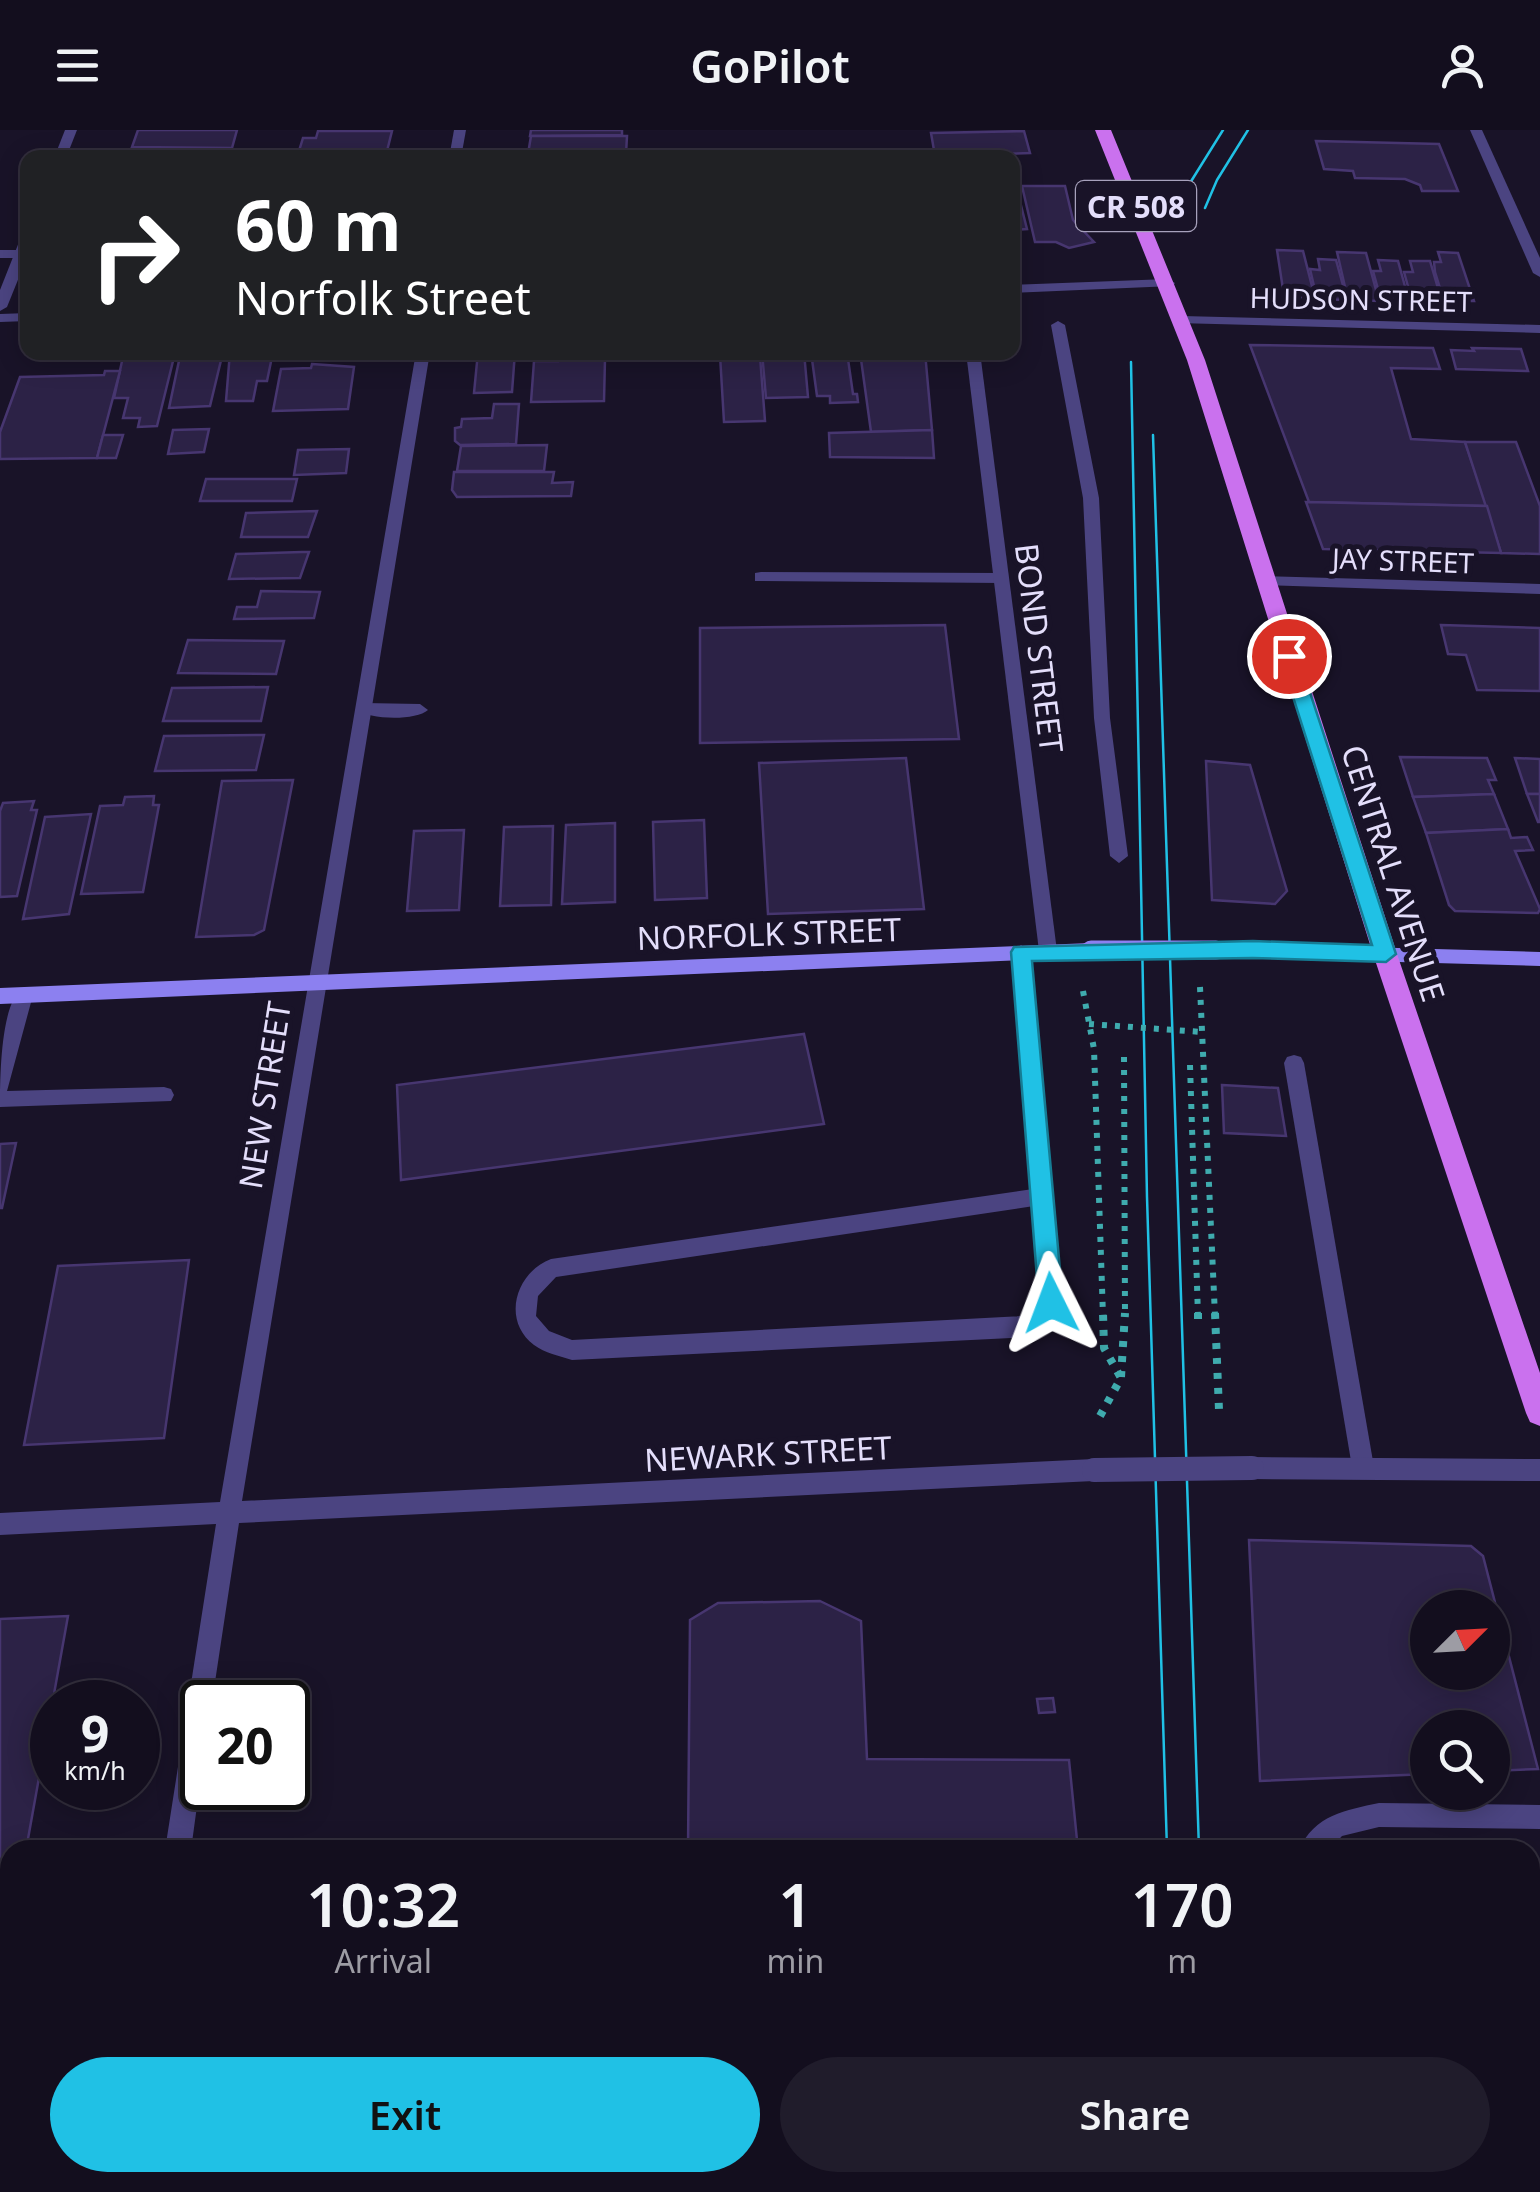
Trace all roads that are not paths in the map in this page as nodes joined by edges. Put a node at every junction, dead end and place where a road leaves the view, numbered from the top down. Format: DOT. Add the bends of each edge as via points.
graph roads {
  1 [pos="1103,130"];
  2 [pos="1476,130"];
  3 [pos="20,256"];
  4 [pos="1540,273"];
  5 [pos="1168,283"];
  6 [pos="1020,288"];
  7 [pos="0,306"];
  8 [pos="1182,320"];
  9 [pos="1058,325"];
  10 [pos="1540,328"];
  11 [pos="422,360"];
  12 [pos="974,360"];
  13 [pos="762,577"];
  14 [pos="1002,578"];
  15 [pos="1265,582"];
  16 [pos="1540,589"];
  17 [pos="364,708"];
  18 [pos="420,710"];
  19 [pos="1119,856"];
  20 [pos="1048,951"];
  21 [pos="1021,952"];
  22 [pos="1386,954"];
  23 [pos="1540,958"];
  24 [pos="318,982"];
  25 [pos="24,995"];
  26 [pos="0,996"];
  27 [pos="1294,1064"];
  28 [pos="0,1086"];
  29 [pos="164,1095"];
  30 [pos="0,1099"];
  31 [pos="1042,1196"];
  32 [pos="1540,1413"];
  33 [pos="1363,1467"];
  34 [pos="1540,1470"];
  35 [pos="229,1513"];
  36 [pos="0,1524"];
  37 [pos="1540,1817"];
  38 [pos="180,1840"];
  39 [pos="1321,1840"];
  1 -- 5 [label="main road, CENTRAL AVENUE / CR 508"];
  2 -- 4 [label="street"];
  3 -- 7 [label="street"];
  5 -- 6 [label="street"];
  5 -- 8 [label="main road, CENTRAL AVENUE / CR 508"];
  8 -- 10 [label="street, HUDSON STREET"];
  8 -- 15 [label="main road, CENTRAL AVENUE / CR 508"];
  9 -- 19 [label="street" via="1092,498 1102,718"];
  11 -- 17 [label="street, NEW STREET"];
  12 -- 14 [label="street, BOND STREET"];
  13 -- 14 [label="street"];
  14 -- 20 [label="street, BOND STREET"];
  15 -- 16 [label="street, JAY STREET"];
  15 -- 22 [label="main road, CENTRAL AVENUE / CR 508"];
  17 -- 18 [label="street"];
  17 -- 24 [label="street, NEW STREET"];
  20 -- 21 [label="main road, NORFOLK STREET"];
  20 -- 22 [label="main road, NORFOLK STREET, bridge"];
  21 -- 24 [label="main road, NORFOLK STREET"];
  21 -- 31 [label="street"];
  22 -- 23 [label="main road, NORFOLK STREET"];
  22 -- 32 [label="main road, CENTRAL AVENUE / CR 508"];
  24 -- 25 [label="main road, NORFOLK STREET"];
  24 -- 35 [label="street, NEW STREET"];
  25 -- 26 [label="main road, NORFOLK STREET"];
  25 -- 28 [label="street"];
  27 -- 33 [label="street"];
  29 -- 30 [label="street"];
  31 -- 31 [label="street" via="551,1268 529,1288 528,1325 538,1339 572,1350 1024,1326 1051,1303"];
  33 -- 34 [label="street, NEWARK STREET"];
  33 -- 35 [label="street, NEWARK STREET, bridge" via="1094,1470"];
  35 -- 36 [label="street, NEWARK STREET"];
  35 -- 38 [label="street, NEW STREET"];
  37 -- 39 [label="street" via="1378,1815 1334,1826"];
}
